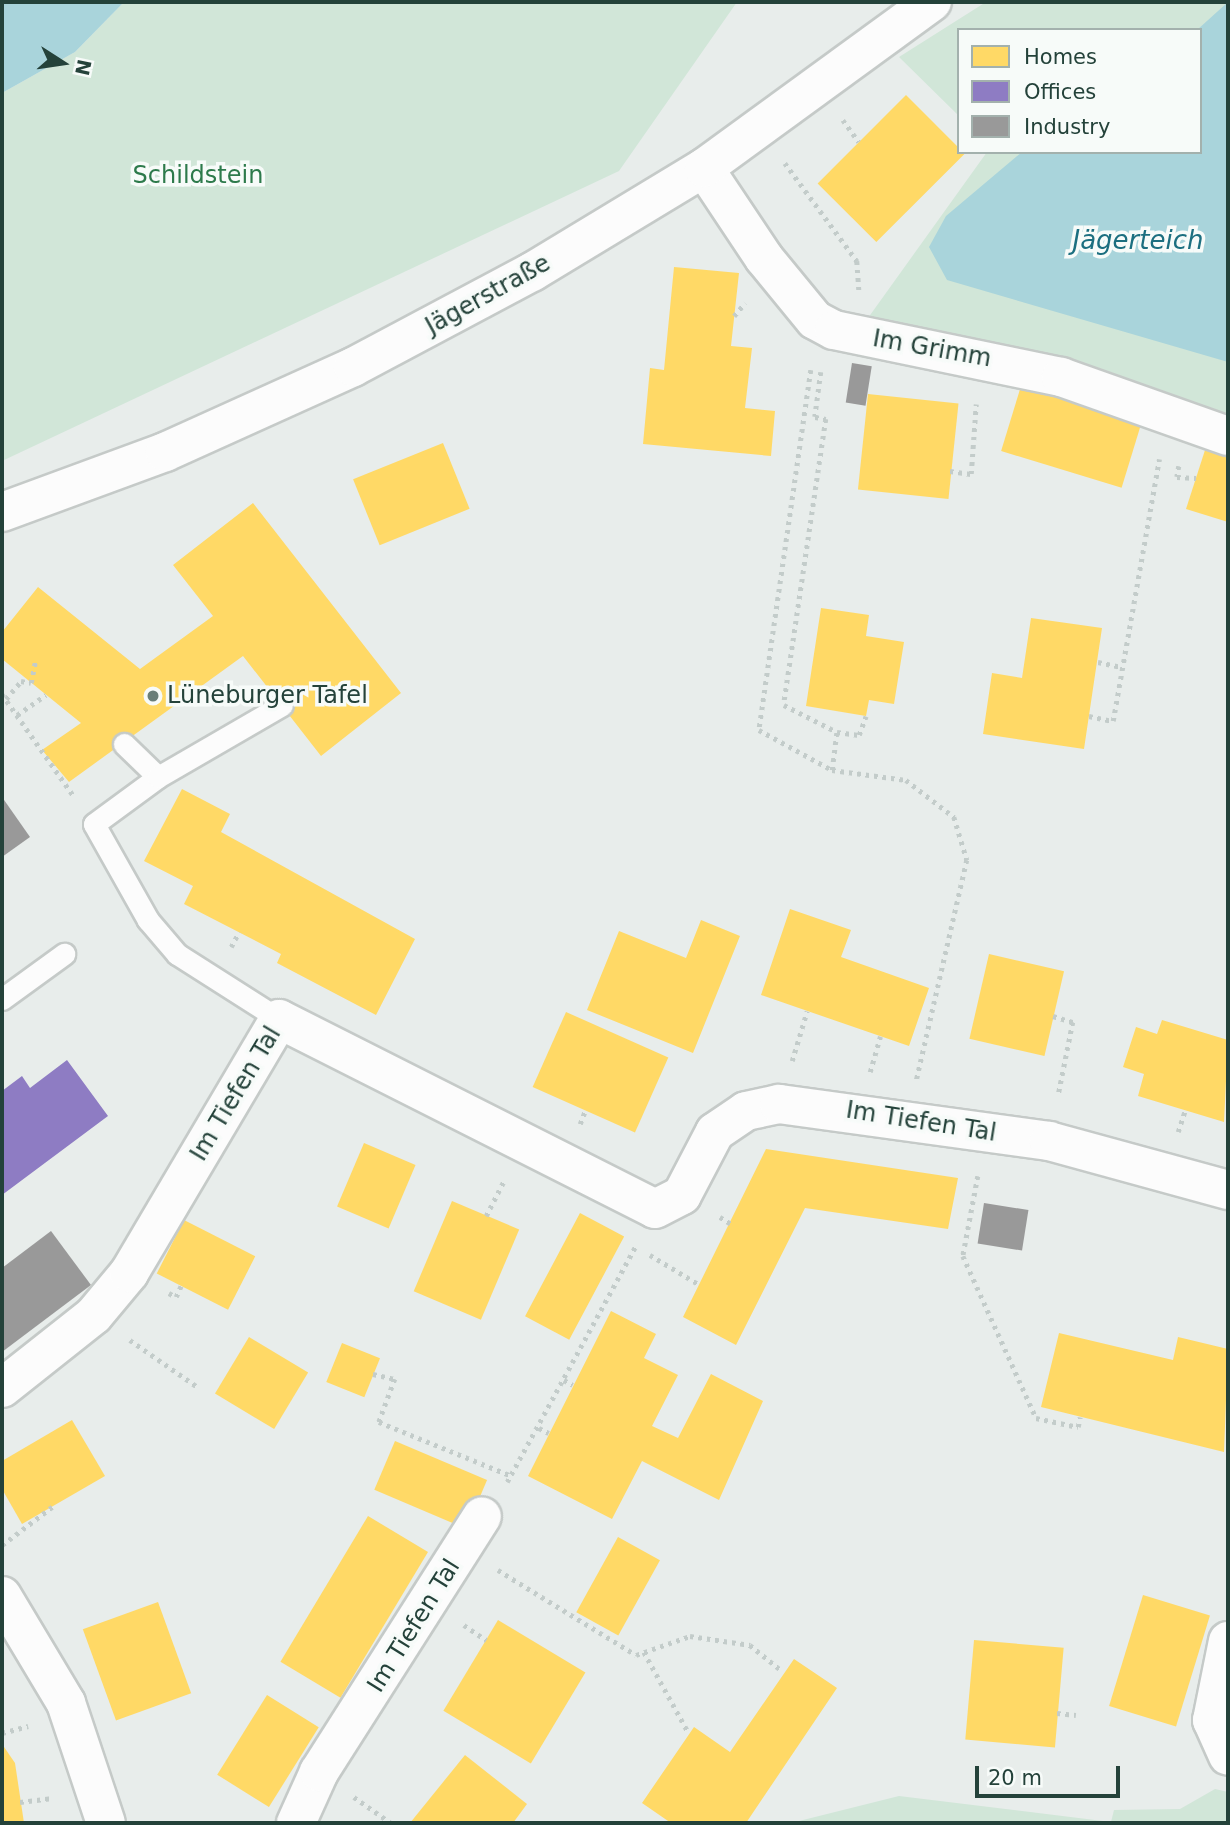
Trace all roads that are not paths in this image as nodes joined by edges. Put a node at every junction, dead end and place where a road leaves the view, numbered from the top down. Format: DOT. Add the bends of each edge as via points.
graph roads {
  1 [pos="932,2"];
  2 [pos="705,168"];
  3 [pos="1228,436"];
  4 [pos="2,512"];
  5 [pos="282,705"];
  6 [pos="124,744"];
  7 [pos="158,777"];
  8 [pos="64,954"];
  9 [pos="2,999"];
  10 [pos="279,1019"];
  11 [pos="1228,1190"];
  12 [pos="2,1388"];
  13 [pos="482,1516"];
  14 [pos="2,1596"];
  15 [pos="1228,1641"];
  16 [pos="1228,1756"];
  17 [pos="106,1823"];
  18 [pos="296,1823"];
  1 -- 2 [label="street, Jägerstraße"];
  2 -- 3 [label="street, Im Grimm" via="824,339 1050,374"];
  2 -- 4 [label="street, Jägerstraße" via="532,272 353,367 165,452"];
  5 -- 7 [label="lane"];
  6 -- 7 [label="lane"];
  7 -- 10 [label="lane" via="94,824 148,920 177,954"];
  8 -- 9 [label="lane"];
  10 -- 11 [label="street, Im Tiefen Tal" via="655,1209 682,1195 715,1132 746,1111 800,1103 1049,1141"];
  10 -- 12 [label="street, Im Tiefen Tal" via="129,1273 94,1315"];
  13 -- 18 [label="street, Im Tiefen Tal" via="319,1772"];
  14 -- 17 [label="street" via="66,1703"];
  15 -- 16 [label="street" via="1212,1720"];
}
